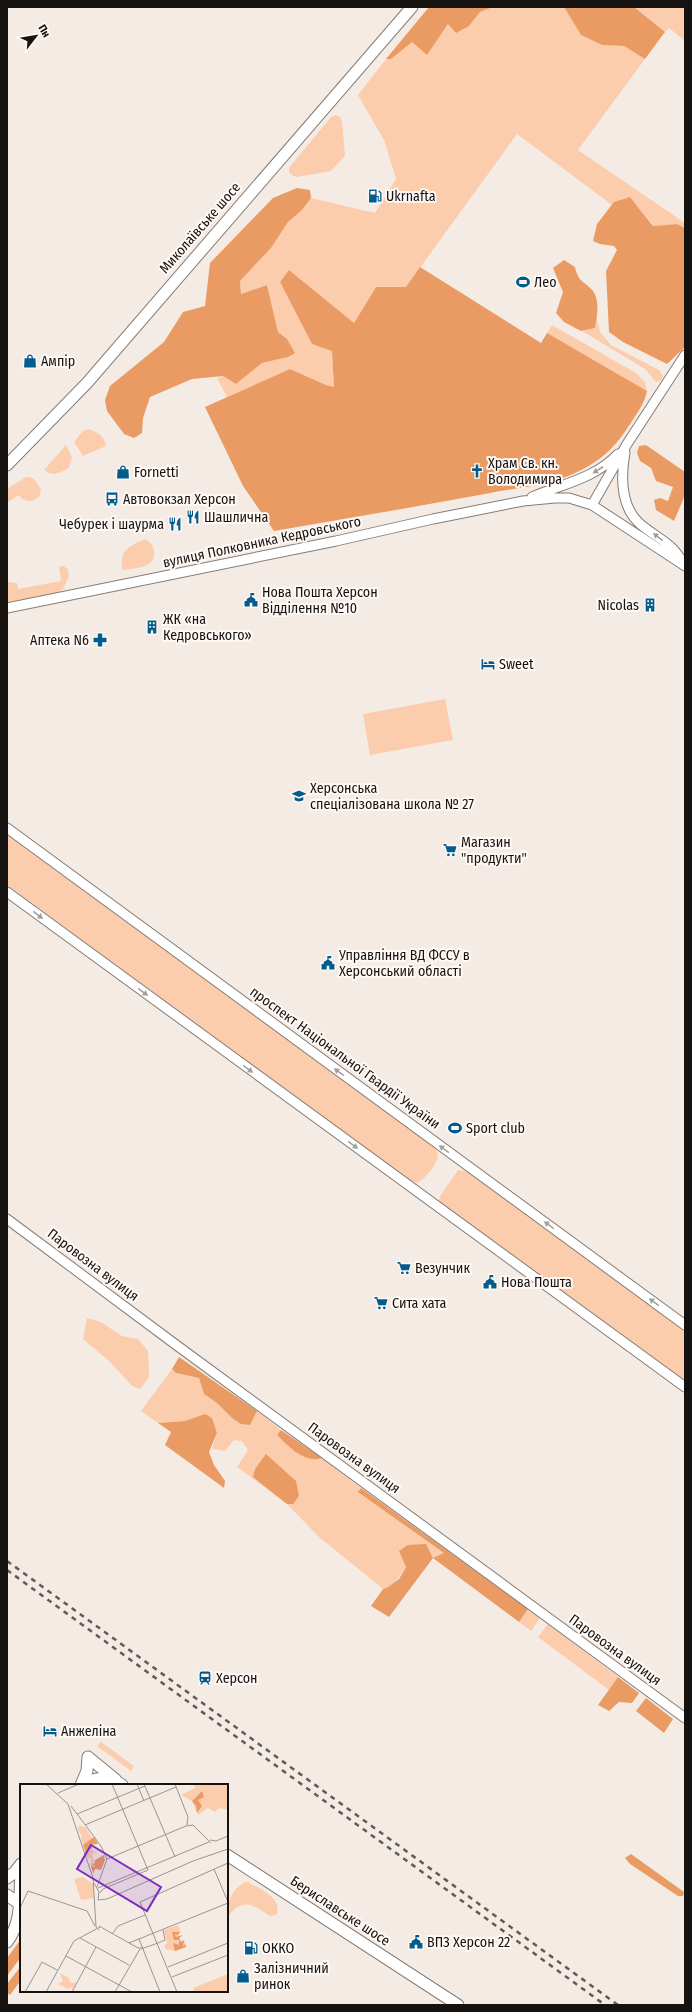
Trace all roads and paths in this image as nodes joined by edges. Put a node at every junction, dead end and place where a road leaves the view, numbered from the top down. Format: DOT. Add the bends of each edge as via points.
graph roads {
  1 [pos="412,7"];
  2 [pos="685,355"];
  3 [pos="627,444"];
  4 [pos="7,465"];
  5 [pos="523,501"];
  6 [pos="592,505"];
  7 [pos="685,566"];
  8 [pos="7,608"];
  9 [pos="7,828"];
  10 [pos="7,892"];
  11 [pos="7,1218"];
  12 [pos="685,1326"];
  13 [pos="685,1387"];
  14 [pos="685,1718"];
  15 [pos="81,1784"];
  16 [pos="86,1784"];
  17 [pos="120,1784"];
  18 [pos="228,1856"];
  19 [pos="20,1865"];
  20 [pos="7,1878"];
  21 [pos="7,1895"];
  22 [pos="20,1904"];
  23 [pos="20,1909"];
  24 [pos="13,1935"];
  25 [pos="458,2005"];
  1 -- 4 [label="main road, Миколаївське шосе" via="88,383"];
  2 -- 3 [label="street, вулиця Полковника Кедровського"];
  3 -- 5 [label="street, вулиця Полковника Кедровського, one-way" via="613,459 583,479"];
  3 -- 6 [label="street, вулиця Полковника Кедровського"];
  7 -- 3 [label="street, вулиця Полковника Кедровського, one-way" via="672,548 638,521 625,500 622,482"];
  5 -- 6 [label="street, вулиця Полковника Кедровського" via="569,498"];
  5 -- 8 [label="street, вулиця Полковника Кедровського"];
  6 -- 7 [label="street"];
  12 -- 9 [label="street, проспект Національної Гвардії України, one-way"];
  10 -- 13 [label="street, one-way"];
  11 -- 14 [label="street, Паровозна вулиця" via="179,1348"];
  15 -- 17 [label="main road" via="87,1771 88,1757"];
  16 -- 17 [label="main road" via="104,1778"];
  18 -- 25 [label="main road, Бериславське шосе"];
  19 -- 20 [label="main road"];
  21 -- 22 [label="main road"];
  23 -- 24 [label="main road"];
}
